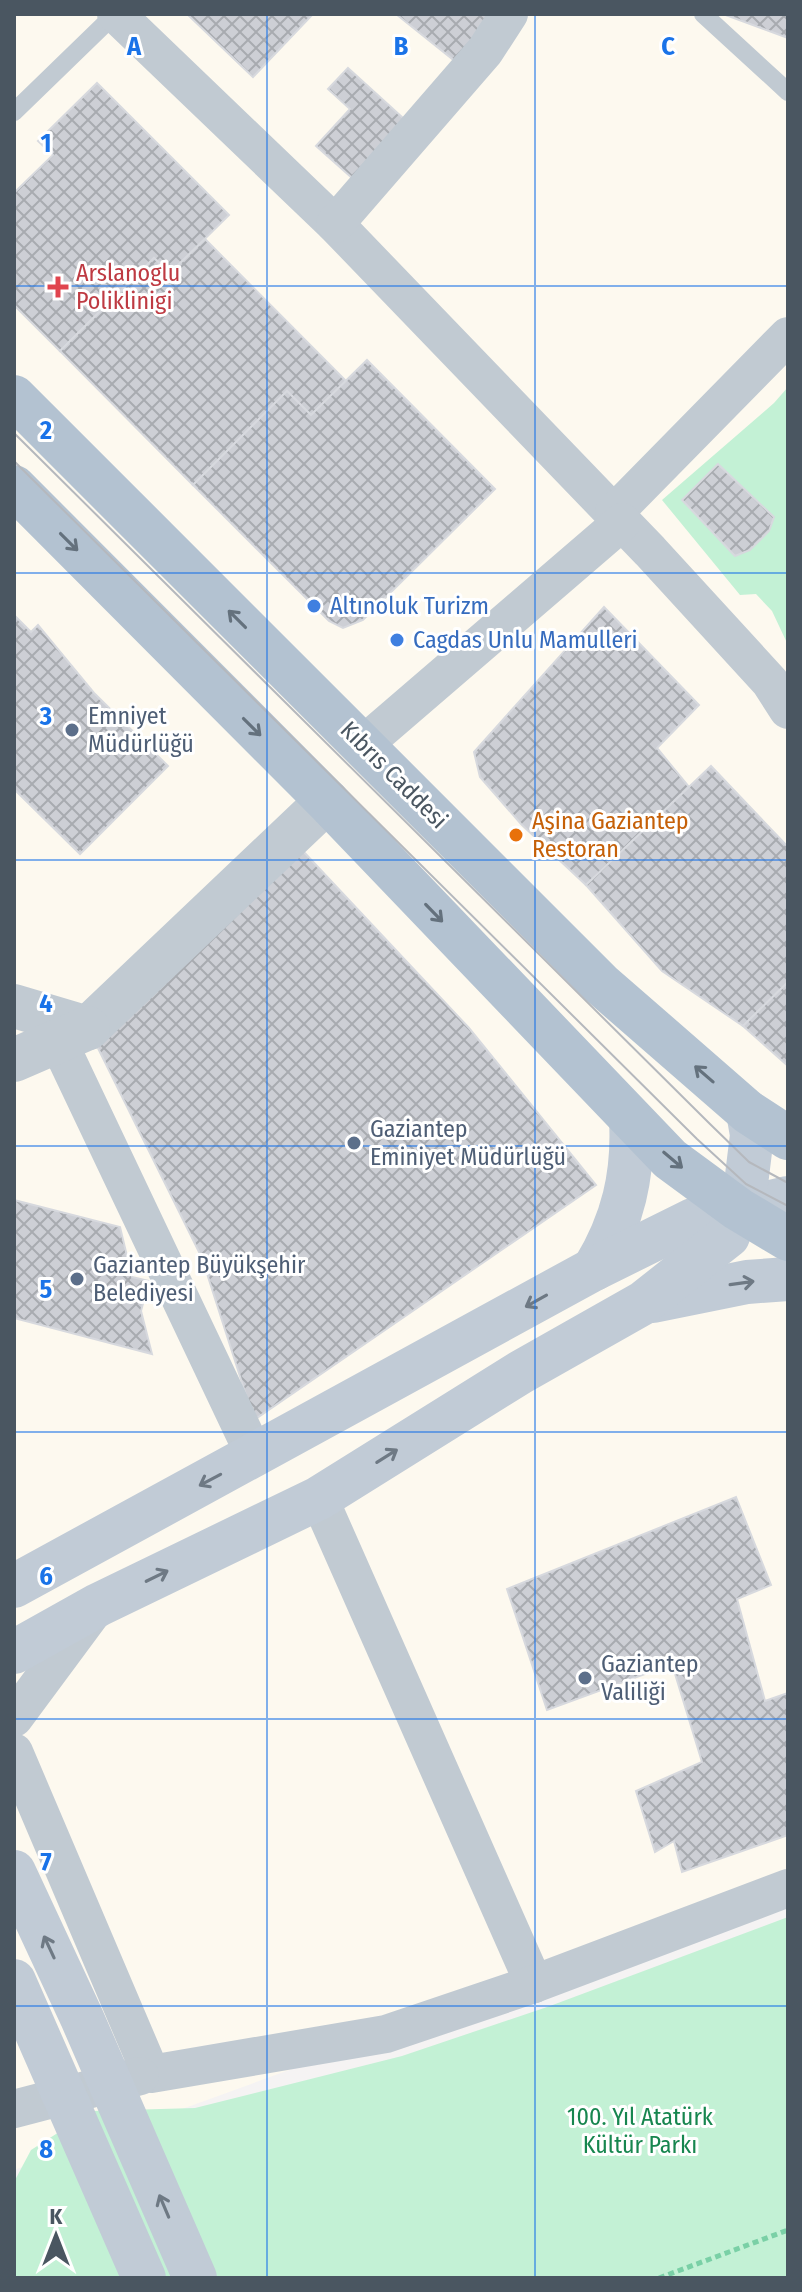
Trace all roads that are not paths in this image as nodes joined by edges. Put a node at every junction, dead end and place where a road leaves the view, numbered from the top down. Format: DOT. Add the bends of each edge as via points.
graph roads {
  1 [pos="116,14"];
  2 [pos="509,14"];
  3 [pos="703,14"];
  4 [pos="788,92"];
  5 [pos="14,112"];
  6 [pos="335,224"];
  7 [pos="788,336"];
  8 [pos="14,397"];
  9 [pos="14,487"];
  10 [pos="618,517"];
  11 [pos="788,710"];
  12 [pos="364,744"];
  13 [pos="327,801"];
  14 [pos="53,1023"];
  15 [pos="14,1060"];
  16 [pos="748,1112"];
  17 [pos="631,1119"];
  18 [pos="788,1138"];
  19 [pos="788,1198"];
  20 [pos="738,1209"];
  21 [pos="788,1239"];
  22 [pos="594,1269"];
  23 [pos="788,1279"];
  24 [pos="643,1303"];
  25 [pos="255,1456"];
  26 [pos="319,1498"];
  27 [pos="14,1586"];
  28 [pos="98,1605"];
  29 [pos="14,1652"];
  30 [pos="14,1718"];
  31 [pos="14,1752"];
  32 [pos="14,1872"];
  33 [pos="788,1888"];
  34 [pos="14,1981"];
  35 [pos="534,1984"];
  36 [pos="151,2074"];
  37 [pos="14,2109"];
  38 [pos="144,2278"];
  39 [pos="195,2278"];
  1 -- 5 [label="lane"];
  1 -- 6 [label="street"];
  2 -- 6 [label="street" via="485,51"];
  3 -- 4 [label="lane"];
  6 -- 10 [label="street"];
  7 -- 10 [label="street"];
  12 -- 8 [label="main road, Kıbrıs Caddesi, one-way"];
  9 -- 13 [label="main road, one-way"];
  10 -- 11 [label="street" via="770,682"];
  10 -- 12 [label="street"];
  16 -- 12 [label="main road, Kıbrıs Caddesi, one-way" via="601,984"];
  13 -- 14 [label="street"];
  13 -- 17 [label="main road, one-way"];
  14 -- 15 [label="street"];
  14 -- 25 [label="street"];
  16 -- 18 [label="main road, Kıbrıs Caddesi"];
  16 -- 20 [label="main road" via="752,1135"];
  17 -- 20 [label="main road, one-way" via="670,1159"];
  17 -- 22 [label="main road" via="631,1175 625,1202"];
  19 -- 20 [label="main road"];
  20 -- 21 [label="main road"];
  20 -- 22 [label="main road" via="693,1220"];
  20 -- 24 [label="main road" via="728,1236"];
  22 -- 25 [label="main road, one-way"];
  24 -- 23 [label="main road, one-way"];
  26 -- 24 [label="main road, one-way"];
  25 -- 27 [label="main road, one-way"];
  28 -- 26 [label="main road, one-way"];
  26 -- 35 [label="street"];
  28 -- 29 [label="main road"];
  28 -- 30 [label="street"];
  31 -- 36 [label="street"];
  39 -- 32 [label="main road, one-way"];
  33 -- 35 [label="street"];
  34 -- 38 [label="main road"];
  35 -- 36 [label="street" via="386,2034"];
  36 -- 37 [label="street"];
}
